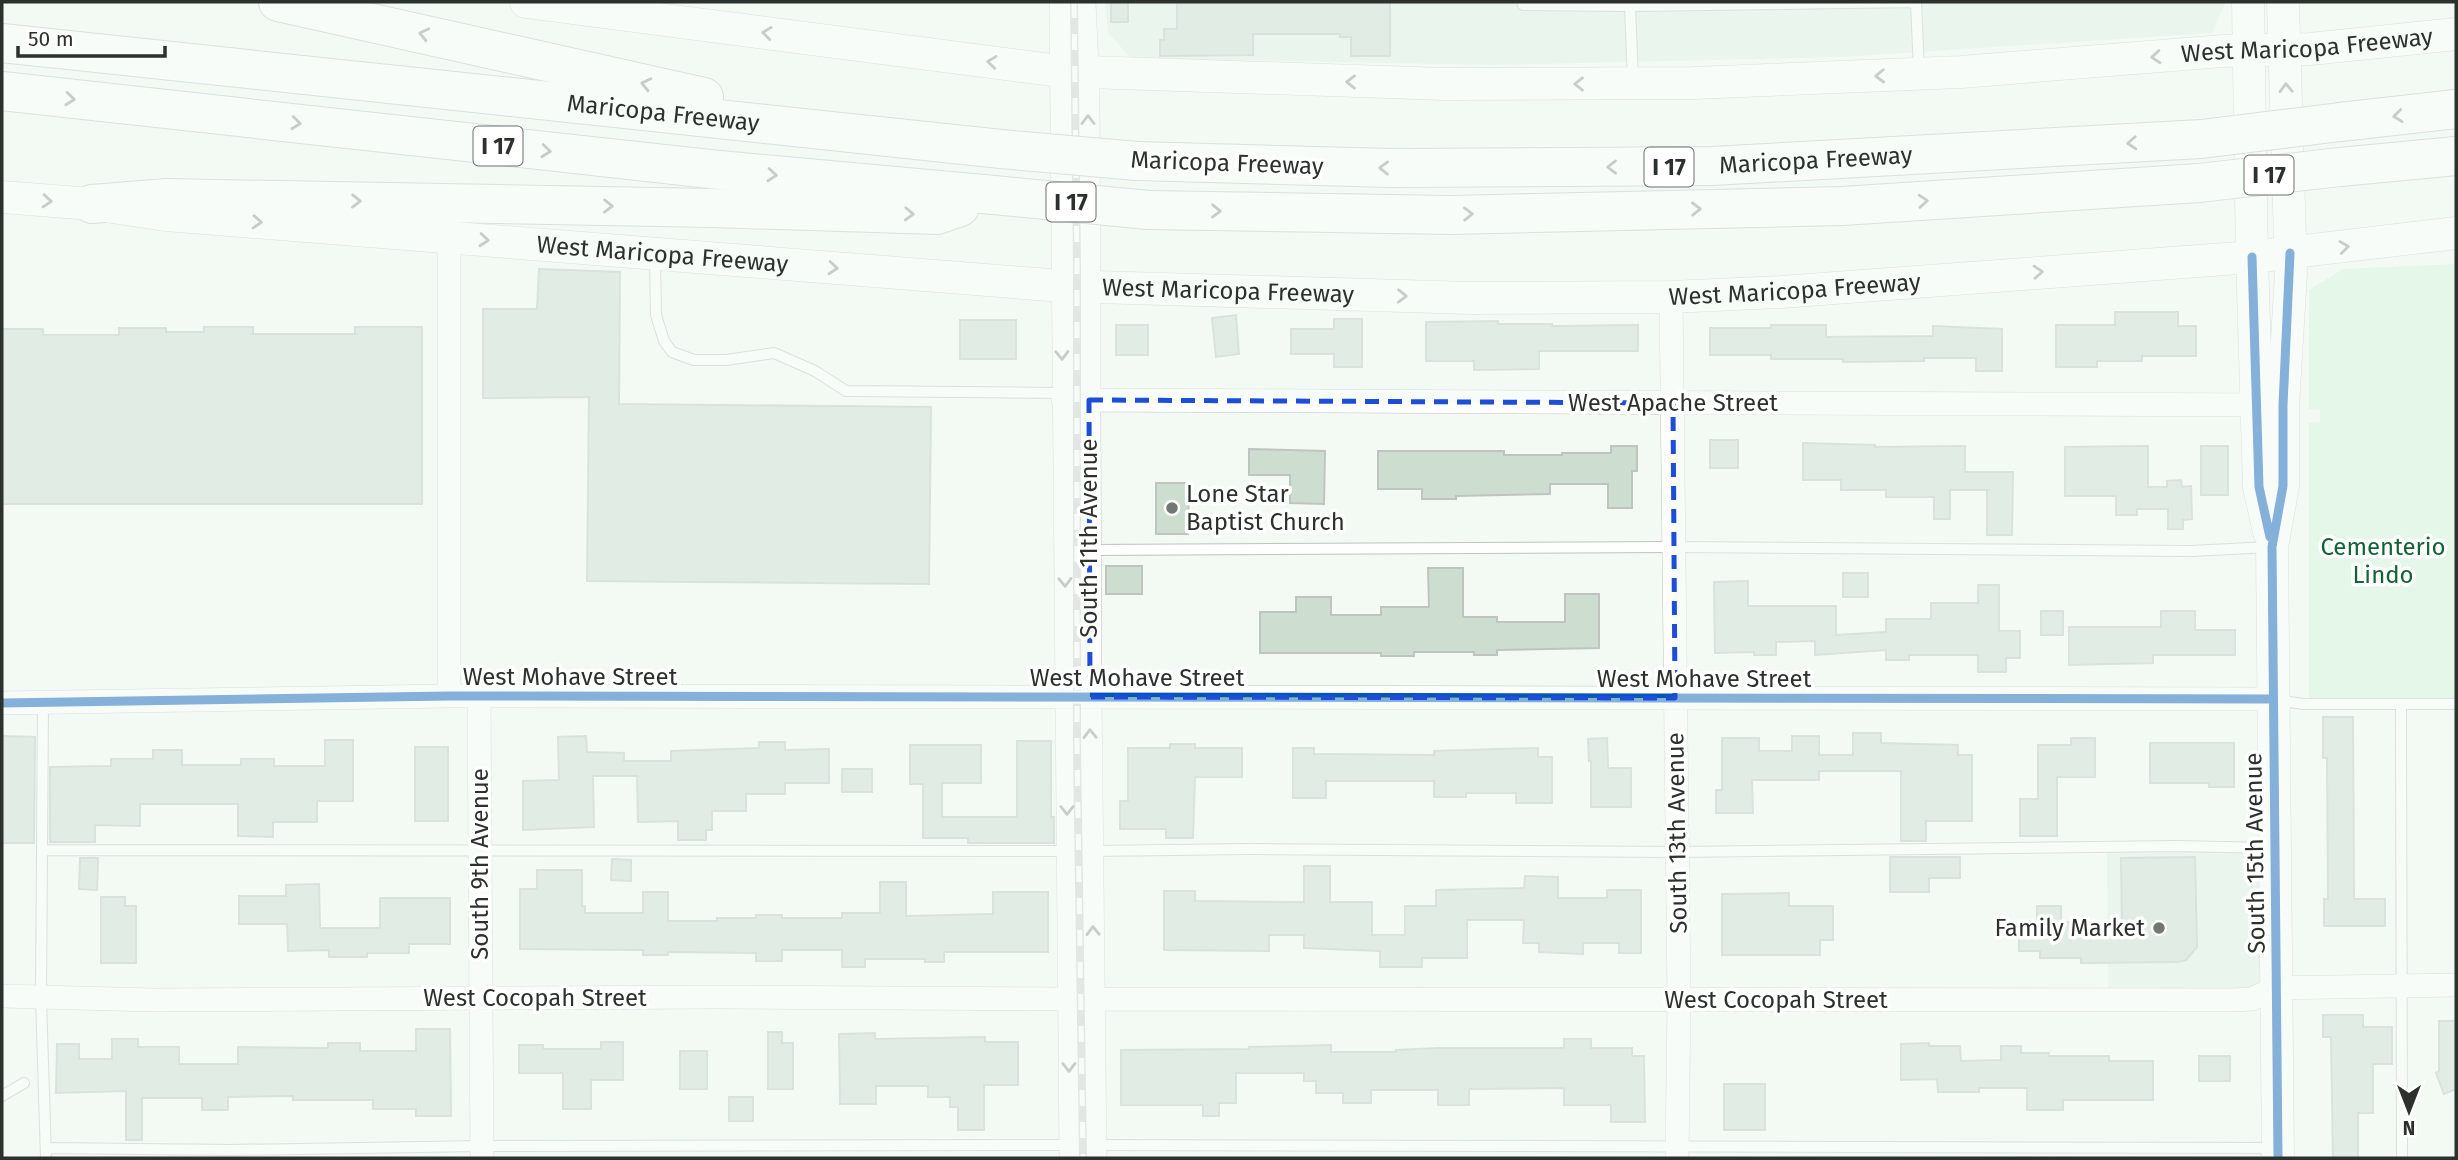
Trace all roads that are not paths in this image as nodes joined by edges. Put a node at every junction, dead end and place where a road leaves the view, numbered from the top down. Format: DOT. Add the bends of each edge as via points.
graph roads {
  1 [pos="278,2"];
  2 [pos="526,2"];
  3 [pos="1061,2"];
  4 [pos="1084,2"];
  5 [pos="1916,2"];
  6 [pos="2248,2"];
  7 [pos="2283,2"];
  8 [pos="1523,5"];
  9 [pos="1630,6"];
  10 [pos="2456,34"];
  11 [pos="2,43"];
  12 [pos="2248,50"];
  13 [pos="2285,50"];
  14 [pos="1074,72"];
  15 [pos="1920,74"];
  16 [pos="1634,84"];
  17 [pos="2,91"];
  18 [pos="2456,109"];
  19 [pos="1001,149"];
  20 [pos="2456,156"];
  21 [pos="995,195"];
  22 [pos="2,197"];
  23 [pos="92,204"];
  24 [pos="2456,233"];
  25 [pos="449,238"];
  26 [pos="2291,253"];
  27 [pos="655,254"];
  28 [pos="2252,257"];
  29 [pos="1075,286"];
  30 [pos="1671,298"];
  31 [pos="1063,397"];
  32 [pos="1089,400"];
  33 [pos="1673,403"];
  34 [pos="2270,405"];
  35 [pos="1674,547"];
  36 [pos="2272,547"];
  37 [pos="1090,550"];
  38 [pos="449,696"];
  39 [pos="480,696"];
  40 [pos="1066,697"];
  41 [pos="1090,697"];
  42 [pos="1675,698"];
  43 [pos="2273,699"];
  44 [pos="2,704"];
  45 [pos="43,704"];
  46 [pos="2401,704"];
  47 [pos="2456,704"];
  48 [pos="2274,848"];
  49 [pos="42,850"];
  50 [pos="1067,851"];
  51 [pos="1092,851"];
  52 [pos="482,852"];
  53 [pos="1678,852"];
  54 [pos="2456,985"];
  55 [pos="2400,986"];
  56 [pos="2276,988"];
  57 [pos="2,996"];
  58 [pos="41,999"];
  59 [pos="480,999"];
  60 [pos="1068,999"];
  61 [pos="1094,999"];
  62 [pos="1679,1000"];
  63 [pos="24,1083"];
  64 [pos="2,1096"];
  65 [pos="905,1146"];
  66 [pos="482,1152"];
  67 [pos="1071,1152"];
  68 [pos="1095,1152"];
  69 [pos="1677,1152"];
  70 [pos="47,1153"];
  71 [pos="2278,1153"];
  72 [pos="905,1158"];
  73 [pos="2402,1158"];
  19 -- 1 [label="highway, one-way" via="946,127 733,103"];
  14 -- 2 [label="main road, West Maricopa Freeway, one-way"];
  3 -- 14 [label="street, South 11th Avenue"];
  4 -- 14 [label="street, South 11th Avenue"];
  5 -- 9 [label="lane"];
  5 -- 15 [label="lane"];
  6 -- 12 [label="main road, South 15th Avenue"];
  7 -- 13 [label="main road, South 15th Avenue"];
  8 -- 9 [label="lane"];
  9 -- 16 [label="lane"];
  10 -- 13 [label="main road, West Maricopa Freeway"];
  11 -- 19 [label="highway, Maricopa Freeway / I 17"];
  12 -- 13 [label="main road, West Maricopa Freeway"];
  12 -- 15 [label="main road, West Maricopa Freeway, one-way"];
  12 -- 28 [label="main road, South 15th Avenue"];
  26 -- 13 [label="main road, South 15th Avenue, one-way"];
  16 -- 14 [label="main road, West Maricopa Freeway, one-way" via="1358,82"];
  14 -- 29 [label="street, South 11th Avenue"];
  15 -- 16 [label="main road, West Maricopa Freeway, one-way"];
  17 -- 21 [label="highway, Maricopa Freeway / I 17, one-way" via="705,169"];
  18 -- 19 [label="highway, Maricopa Freeway / I 17, one-way, bridge" via="2201,139 1713,166 1391,168 1137,160"];
  21 -- 20 [label="highway, Maricopa Freeway / I 17, one-way, bridge" via="1148,210 1451,215 1842,206 2199,183"];
  23 -- 21 [label="highway, one-way" via="167,198 937,215"];
  22 -- 23 [label="main road, West Maricopa Freeway, one-way"];
  23 -- 25 [label="main road, West Maricopa Freeway, one-way" via="166,215"];
  26 -- 24 [label="main road, West Maricopa Freeway, one-way"];
  25 -- 27 [label="main road, West Maricopa Freeway, one-way"];
  25 -- 38 [label="street"];
  26 -- 28 [label="main road, West Maricopa Freeway"];
  26 -- 34 [label="main road, South 15th Avenue"];
  27 -- 29 [label="main road, West Maricopa Freeway, one-way"];
  27 -- 31 [label="lane" via="656,315 664,341 672,352 694,360 774,353 846,391"];
  30 -- 28 [label="main road, West Maricopa Freeway, one-way"];
  28 -- 34 [label="main road, South 15th Avenue"];
  29 -- 30 [label="main road, West Maricopa Freeway, one-way" via="1457,298"];
  29 -- 31 [label="street, South 11th Avenue, one-way"];
  29 -- 32 [label="street, South 11th Avenue"];
  30 -- 33 [label="street, South 13th Avenue"];
  31 -- 32 [label="street, West Apache Street"];
  31 -- 40 [label="street, South 11th Avenue, one-way"];
  32 -- 33 [label="street, West Apache Street"];
  32 -- 37 [label="street, South 11th Avenue"];
  33 -- 34 [label="street, West Apache Street"];
  33 -- 35 [label="street, South 13th Avenue"];
  34 -- 36 [label="main road, South 15th Avenue" via="2283,486"];
  35 -- 36 [label="lane" via="2177,551"];
  35 -- 37 [label="lane"];
  35 -- 42 [label="street, South 13th Avenue"];
  36 -- 43 [label="main road, South 15th Avenue"];
  37 -- 41 [label="street, South 11th Avenue"];
  38 -- 39 [label="street, West Mohave Street"];
  38 -- 45 [label="street, West Mohave Street"];
  39 -- 40 [label="street, West Mohave Street"];
  39 -- 52 [label="street, South 9th Avenue"];
  40 -- 41 [label="street, West Mohave Street"];
  40 -- 50 [label="street, South 11th Avenue, one-way"];
  41 -- 42 [label="street, West Mohave Street"];
  51 -- 41 [label="street, South 11th Avenue, one-way"];
  42 -- 43 [label="street, West Mohave Street"];
  42 -- 53 [label="street, South 13th Avenue"];
  43 -- 46 [label="lane" via="2302,704"];
  43 -- 48 [label="main road, South 15th Avenue"];
  44 -- 45 [label="street, West Mohave Street"];
  45 -- 49 [label="lane"];
  46 -- 47 [label="lane"];
  46 -- 55 [label="lane"];
  48 -- 53 [label="lane"];
  48 -- 56 [label="main road, South 15th Avenue"];
  49 -- 52 [label="lane"];
  49 -- 58 [label="lane"];
  50 -- 52 [label="lane"];
  50 -- 60 [label="street, South 11th Avenue"];
  51 -- 53 [label="lane"];
  61 -- 51 [label="street, South 11th Avenue, one-way"];
  52 -- 59 [label="street, South 9th Avenue"];
  53 -- 62 [label="street, South 13th Avenue"];
  54 -- 55 [label="street, West Cocopah Street"];
  55 -- 56 [label="street, West Cocopah Street"];
  55 -- 73 [label="lane"];
  56 -- 62 [label="street, West Cocopah Street" via="2252,999"];
  56 -- 71 [label="main road, South 15th Avenue"];
  57 -- 58 [label="street, West Cocopah Street"];
  58 -- 59 [label="street, West Cocopah Street"];
  58 -- 70 [label="lane"];
  59 -- 60 [label="street, West Cocopah Street"];
  59 -- 66 [label="street, South 9th Avenue"];
  60 -- 67 [label="street, South 11th Avenue, one-way"];
  61 -- 62 [label="street, West Cocopah Street"];
  61 -- 68 [label="street, South 11th Avenue"];
  62 -- 69 [label="street, South 13th Avenue"];
  63 -- 64 [label="lane"];
  65 -- 66 [label="lane"];
  65 -- 67 [label="lane"];
  65 -- 72 [label="lane"];
  66 -- 70 [label="lane"];
  67 -- 68 [label="lane"];
  68 -- 69 [label="lane"];
  69 -- 71 [label="lane"];
}
